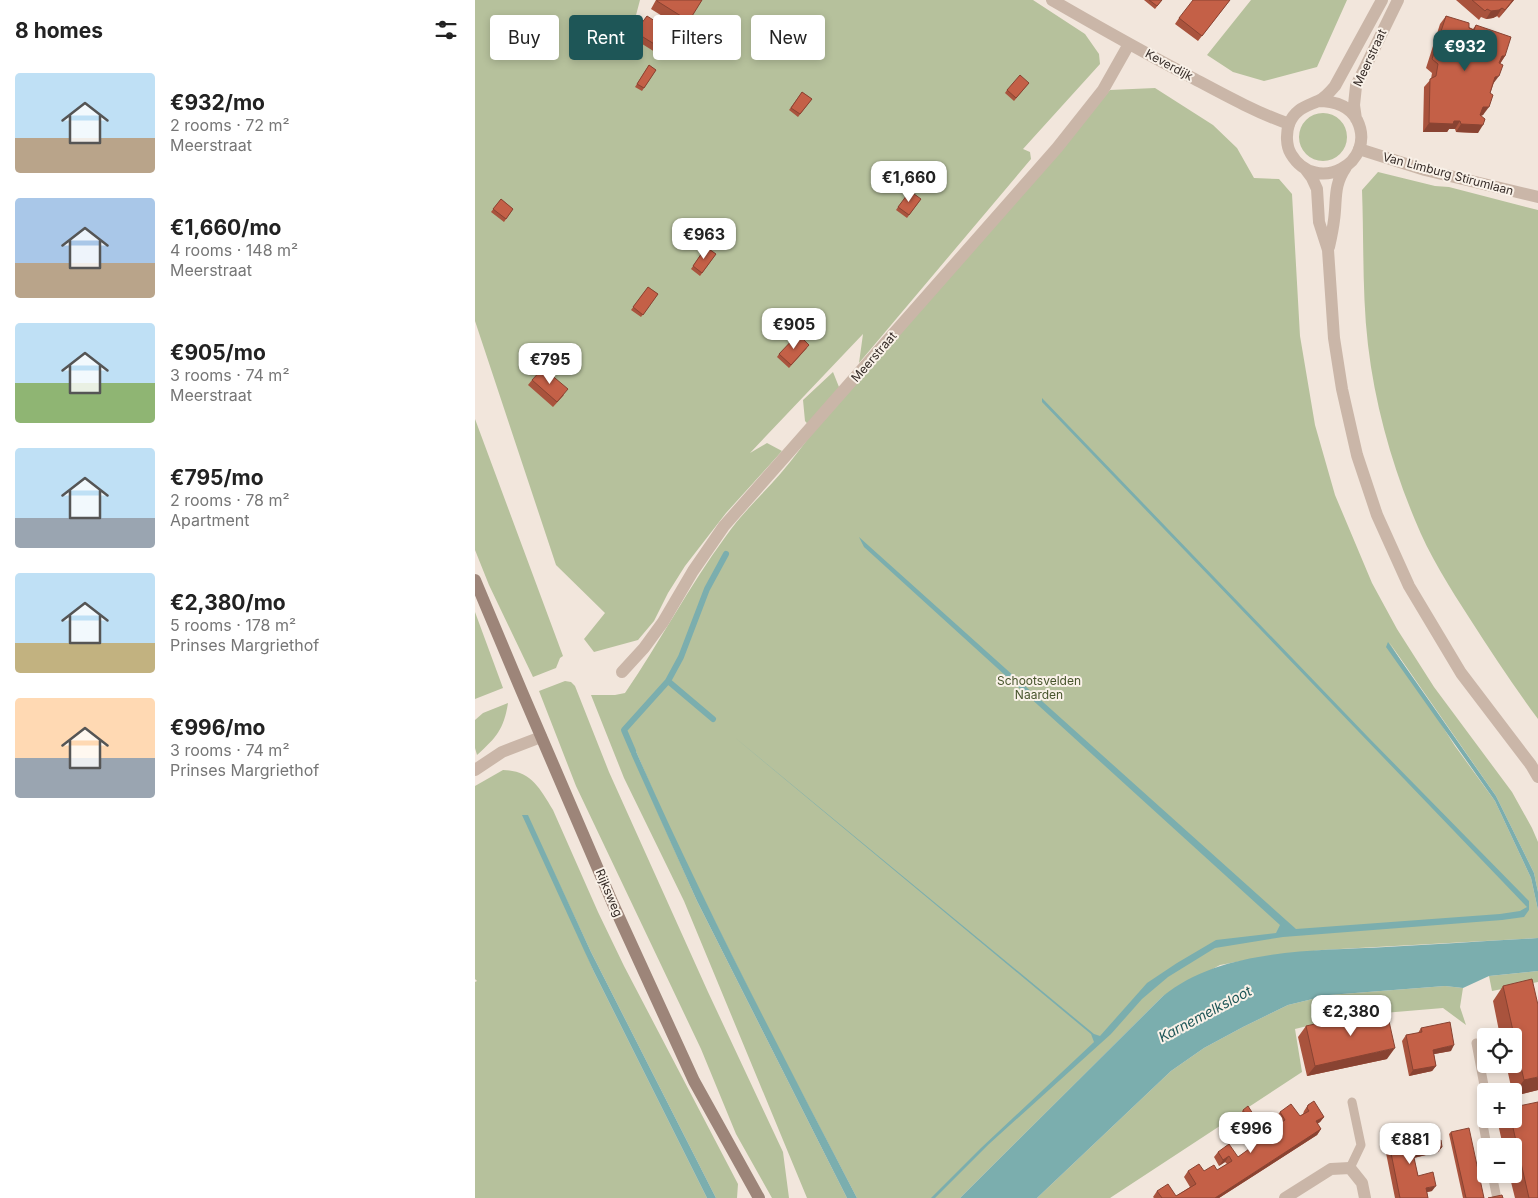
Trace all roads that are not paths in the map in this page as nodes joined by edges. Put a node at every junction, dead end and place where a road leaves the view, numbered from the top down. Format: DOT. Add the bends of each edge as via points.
graph roads {
  1 [pos="1052,0"];
  2 [pos="1382,0"];
  3 [pos="1398,0"];
  4 [pos="1129,44"];
  5 [pos="1318,101"];
  6 [pos="1357,120"];
  7 [pos="1289,124"];
  8 [pos="1359,149"];
  9 [pos="1346,167"];
  10 [pos="1306,170"];
  11 [pos="1538,197"];
  12 [pos="1328,250"];
  13 [pos="475,580"];
  14 [pos="622,672"];
  15 [pos="541,737"];
  16 [pos="475,770"];
  17 [pos="1538,776"];
  18 [pos="1476,1043"];
  19 [pos="1484,1083"];
  20 [pos="1352,1102"];
  21 [pos="1350,1168"];
  22 [pos="1494,1183"];
  23 [pos="1496,1194"];
  24 [pos="759,1198"];
  25 [pos="1285,1198"];
  26 [pos="1365,1198"];
  1 -- 4 [label="street, Keverdijk"];
  2 -- 5 [label="street, Meerstraat" via="1342,76 1329,94"];
  3 -- 6 [label="street, Meerstraat" via="1356,86 1354,105"];
  4 -- 7 [label="street, Keverdijk" via="1221,93"];
  4 -- 14 [label="street, Meerstraat" via="1103,90 1057,148 724,526 663,622"];
  5 -- 6 [label="street" via="1340,104"];
  5 -- 7 [label="street" via="1306,105"];
  6 -- 8 [label="street" via="1361,139"];
  7 -- 10 [label="street" via="1289,150"];
  8 -- 9 [label="street"];
  8 -- 11 [label="street, Van Limburg Stirumlaan" via="1425,170"];
  9 -- 10 [label="street" via="1322,174"];
  9 -- 12 [label="street" via="1336,188"];
  10 -- 12 [label="street" via="1317,189 1319,222"];
  12 -- 17 [label="street" via="1334,338 1342,389 1357,455 1377,515 1409,586 1461,673"];
  13 -- 15 [label="main road, Rijksweg"];
  15 -- 16 [label="street" via="503,752"];
  15 -- 24 [label="main road, Rijksweg" via="694,1081"];
  18 -- 19 [label="lane"];
  20 -- 21 [label="lane" via="1361,1145"];
  21 -- 25 [label="street" via="1331,1168"];
  21 -- 26 [label="street" via="1362,1183"];
  22 -- 23 [label="lane"];
}
